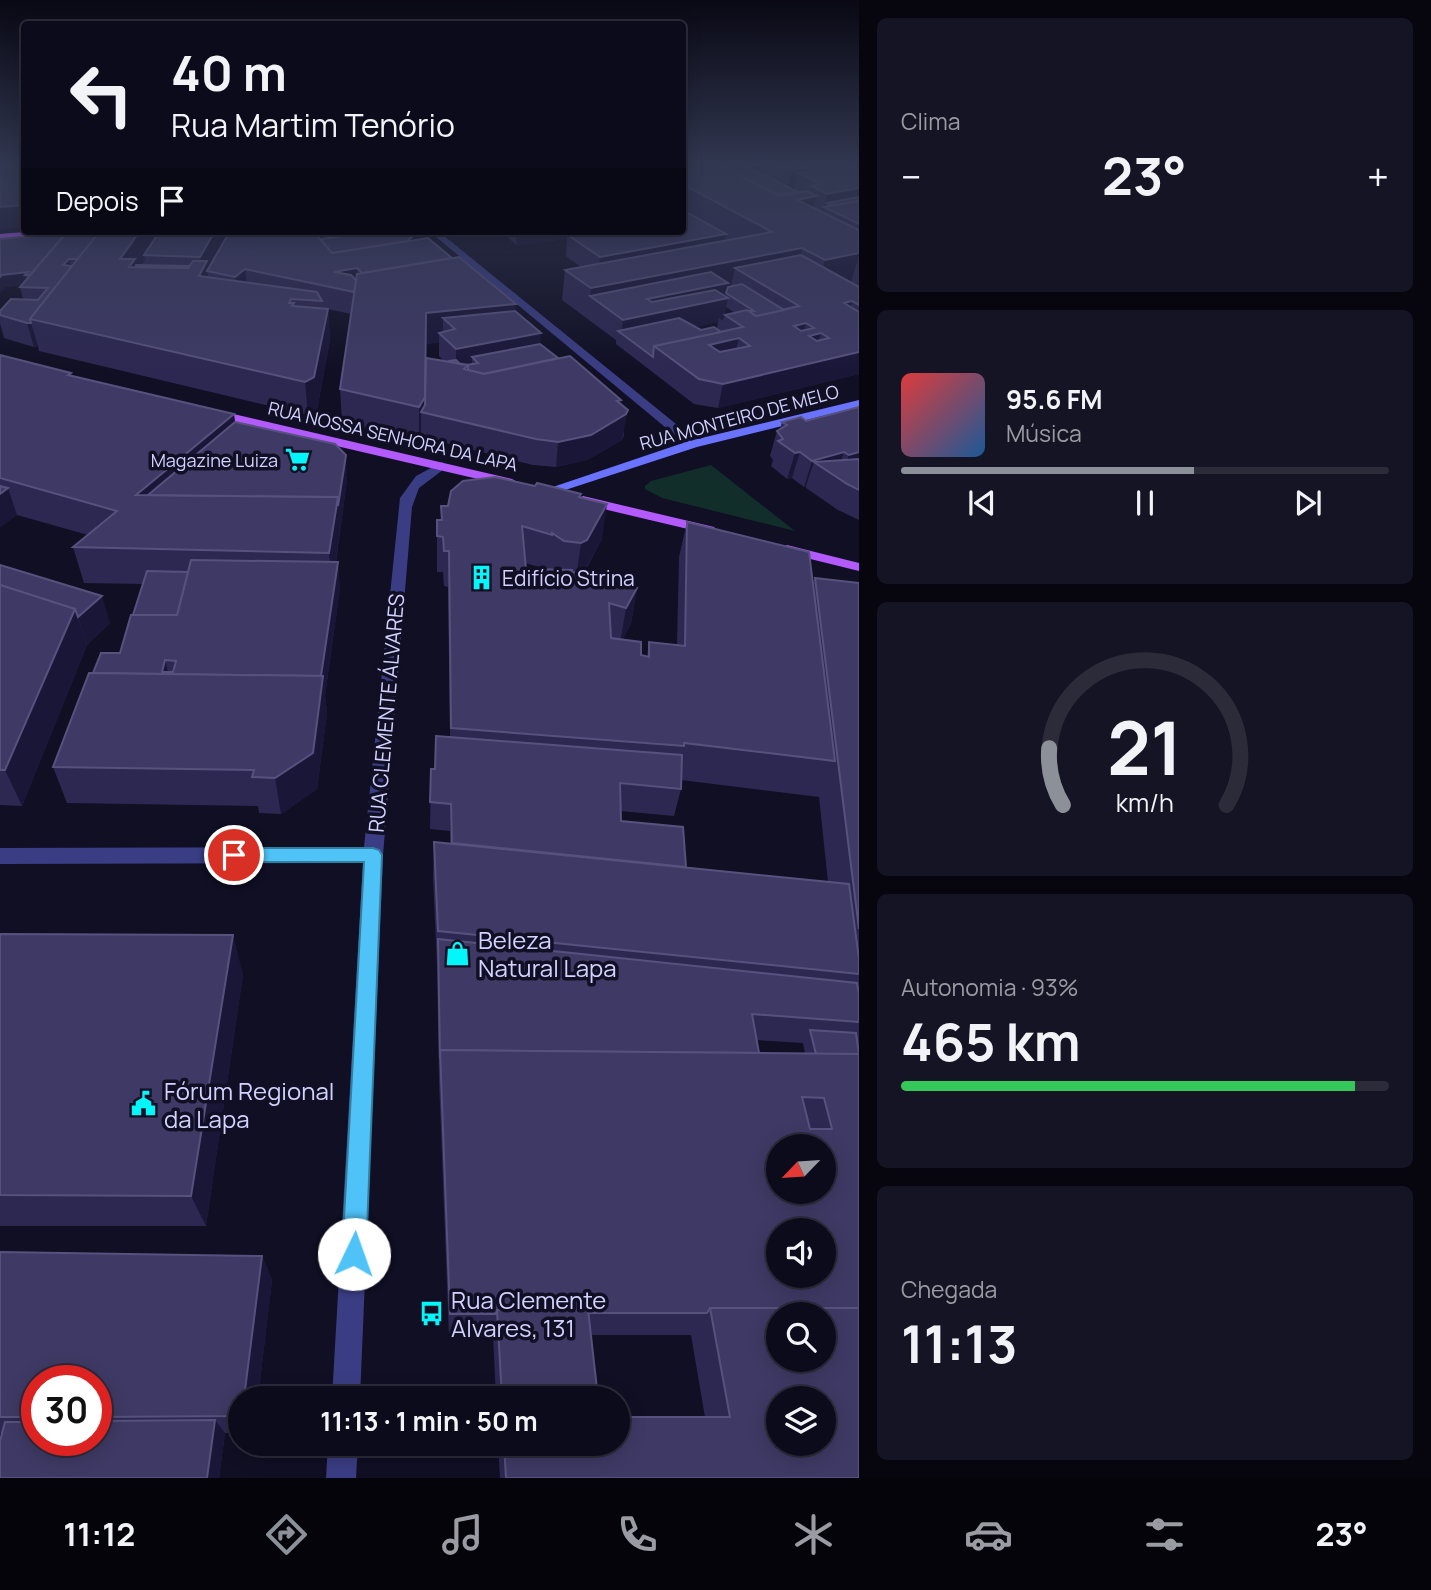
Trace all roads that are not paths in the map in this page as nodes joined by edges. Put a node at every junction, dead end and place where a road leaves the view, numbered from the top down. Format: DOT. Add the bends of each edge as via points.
graph roads {
  1 [pos="21,235"];
  2 [pos="437,235"];
  3 [pos="0,237"];
  4 [pos="859,403"];
  5 [pos="199,410"];
  6 [pos="692,444"];
  7 [pos="442,467"];
  8 [pos="535,488"];
  9 [pos="729,535"];
  10 [pos="768,545"];
  11 [pos="859,567"];
  12 [pos="373,855"];
  13 [pos="0,856"];
  14 [pos="347,1386"];
  15 [pos="343,1456"];
  16 [pos="341,1478"];
  1 -- 3 [label="main road"];
  2 -- 6 [label="street"];
  4 -- 6 [label="street, RUA MONTEIRO DE MELO"];
  5 -- 7 [label="main road, RUA NOSSA SENHORA DA LAPA"];
  6 -- 8 [label="street, RUA MONTEIRO DE MELO"];
  7 -- 8 [label="main road, RUA NOSSA SENHORA DA LAPA"];
  7 -- 12 [label="street, RUA CLEMENTE ÁLVARES" via="416,481 404,499"];
  8 -- 9 [label="main road, RUA NOSSA SENHORA DA LAPA"];
  10 -- 11 [label="main road"];
  12 -- 13 [label="street"];
  12 -- 14 [label="street, RUA CLEMENTE ÁLVARES"];
  15 -- 16 [label="street"];
}
